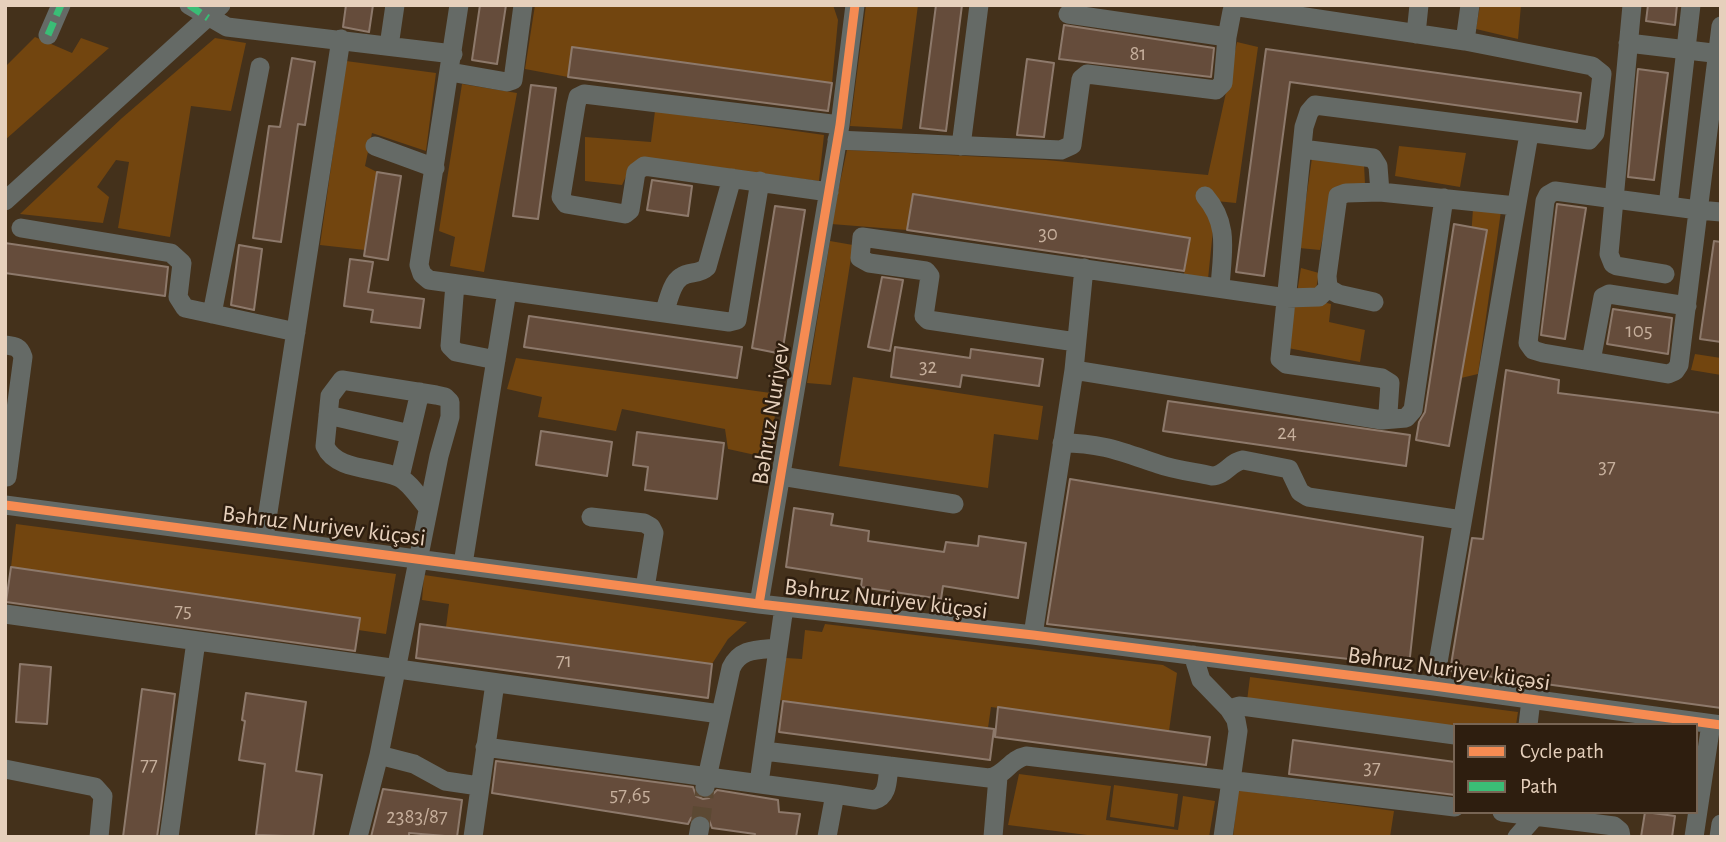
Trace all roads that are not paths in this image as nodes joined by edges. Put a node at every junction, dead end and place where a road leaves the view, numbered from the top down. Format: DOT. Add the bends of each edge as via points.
graph roads {
  1 [pos="61,5"];
  2 [pos="189,5"];
  3 [pos="395,5"];
  4 [pos="459,5"];
  5 [pos="523,5"];
  6 [pos="979,5"];
  7 [pos="1419,5"];
  8 [pos="1470,5"];
  9 [pos="1632,5"];
  10 [pos="1691,5"];
  11 [pos="855,6"];
  12 [pos="214,11"];
  13 [pos="1068,15"];
  14 [pos="1721,26"];
  15 [pos="1416,34"];
  16 [pos="48,35"];
  17 [pos="1227,37"];
  18 [pos="341,39"];
  19 [pos="1465,41"];
  20 [pos="1628,43"];
  21 [pos="389,46"];
  22 [pos="1686,49"];
  23 [pos="1719,54"];
  24 [pos="451,63"];
  25 [pos="260,67"];
  26 [pos="839,133"];
  27 [pos="1529,134"];
  28 [pos="375,146"];
  29 [pos="961,146"];
  30 [pos="1302,149"];
  31 [pos="435,168"];
  32 [pos="732,177"];
  33 [pos="760,181"];
  34 [pos="828,192"];
  35 [pos="1380,192"];
  36 [pos="1205,196"];
  37 [pos="1444,198"];
  38 [pos="1613,199"];
  39 [pos="5,201"];
  40 [pos="1516,206"];
  41 [pos="1668,206"];
  42 [pos="1698,210"];
  43 [pos="1721,212"];
  44 [pos="21,228"];
  45 [pos="1084,268"];
  46 [pos="1665,274"];
  47 [pos="455,284"];
  48 [pos="1220,288"];
  49 [pos="1328,288"];
  50 [pos="507,291"];
  51 [pos="1287,298"];
  52 [pos="1374,302"];
  53 [pos="1687,306"];
  54 [pos="664,313"];
  55 [pos="212,314"];
  56 [pos="296,332"];
  57 [pos="1076,342"];
  58 [pos="5,345"];
  59 [pos="496,360"];
  60 [pos="1591,361"];
  61 [pos="1074,369"];
  62 [pos="420,392"];
  63 [pos="328,415"];
  64 [pos="1382,420"];
  65 [pos="411,434"];
  66 [pos="1062,443"];
  67 [pos="780,476"];
  68 [pos="7,477"];
  69 [pos="400,477"];
  70 [pos="954,504"];
  71 [pos="428,508"];
  72 [pos="6,510"];
  73 [pos="591,516"];
  74 [pos="1462,520"];
  75 [pos="264,538"];
  76 [pos="418,558"];
  77 [pos="463,564"];
  78 [pos="645,588"];
  79 [pos="759,604"];
  80 [pos="784,607"];
  81 [pos="5,614"];
  82 [pos="1033,635"];
  83 [pos="196,641"];
  84 [pos="778,648"];
  85 [pos="1193,655"];
  86 [pos="396,670"];
  87 [pos="495,683"];
  88 [pos="1434,686"];
  89 [pos="1531,700"];
  90 [pos="1228,709"];
  91 [pos="720,714"];
  92 [pos="1528,723"];
  93 [pos="1716,724"];
  94 [pos="1453,735"];
  95 [pos="485,747"];
  96 [pos="764,751"];
  97 [pos="379,755"];
  98 [pos="889,766"];
  99 [pos="5,769"];
  100 [pos="999,777"];
  101 [pos="1231,780"];
  102 [pos="705,782"];
  103 [pos="759,783"];
  104 [pos="479,786"];
  105 [pos="835,794"];
  106 [pos="1453,807"];
  107 [pos="1538,814"];
  108 [pos="1721,824"];
  109 [pos="99,837"];
  110 [pos="169,837"];
  111 [pos="358,837"];
  112 [pos="474,837"];
  113 [pos="827,837"];
  114 [pos="993,837"];
  115 [pos="1223,837"];
  116 [pos="1517,837"];
  117 [pos="1621,837"];
  118 [pos="1694,837"];
  119 [pos="1719,837"];
  1 -- 16 [label="street"];
  2 -- 12 [label="street"];
  3 -- 21 [label="street"];
  4 -- 24 [label="street"];
  5 -- 24 [label="street" via="513,80 507,82"];
  6 -- 29 [label="street"];
  7 -- 15 [label="street"];
  8 -- 19 [label="street"];
  9 -- 20 [label="street"];
  10 -- 22 [label="street"];
  11 -- 26 [label="street, Bəhruz Nuriyev"];
  12 -- 18 [label="street" via="227,27"];
  12 -- 39 [label="street"];
  13 -- 17 [label="street"];
  14 -- 23 [label="street"];
  15 -- 17 [label="street" via="1239,7 1232,11"];
  15 -- 19 [label="street"];
  17 -- 29 [label="street" via="1223,83 1216,90 1087,74 1081,79 1072,145 1061,150"];
  18 -- 21 [label="street"];
  18 -- 56 [label="street"];
  19 -- 27 [label="street" via="1592,66 1602,74 1595,133 1589,140"];
  20 -- 22 [label="street"];
  20 -- 38 [label="street"];
  21 -- 24 [label="street"];
  22 -- 23 [label="street"];
  22 -- 41 [label="street"];
  23 -- 42 [label="street"];
  24 -- 31 [label="street"];
  25 -- 55 [label="street"];
  26 -- 29 [label="street"];
  26 -- 32 [label="street" via="584,94 578,97 561,197 566,204 625,214 631,210 636,172 644,166"];
  26 -- 34 [label="street, Bəhruz Nuriyev"];
  27 -- 30 [label="street" via="1315,105 1308,112"];
  27 -- 40 [label="street"];
  28 -- 31 [label="street"];
  30 -- 35 [label="street" via="1373,158"];
  30 -- 51 [label="street"];
  31 -- 47 [label="street" via="419,265 429,280"];
  32 -- 33 [label="street"];
  32 -- 54 [label="street" via="707,267 682,275"];
  33 -- 34 [label="street"];
  33 -- 54 [label="street" via="737,320 729,323"];
  34 -- 67 [label="street, Bəhruz Nuriyev"];
  35 -- 37 [label="street"];
  35 -- 49 [label="street" via="1338,196"];
  36 -- 48 [label="street" via="1216,209 1223,231"];
  37 -- 40 [label="street"];
  37 -- 64 [label="street" via="1413,411 1406,418"];
  38 -- 41 [label="street"];
  38 -- 46 [label="street" via="1609,254 1613,264"];
  38 -- 60 [label="street" via="1555,191 1545,201 1528,343 1543,353"];
  40 -- 74 [label="street"];
  41 -- 42 [label="street"];
  42 -- 43 [label="street"];
  42 -- 53 [label="street"];
  44 -- 55 [label="street" via="171,253 182,263 180,303"];
  45 -- 48 [label="street"];
  45 -- 57 [label="street"];
  45 -- 57 [label="street" via="862,237 860,258 926,271 930,276 924,316 928,320"];
  47 -- 50 [label="street"];
  47 -- 59 [label="street" via="450,346 456,352"];
  48 -- 51 [label="street"];
  49 -- 51 [label="street" via="1319,297"];
  49 -- 52 [label="street"];
  50 -- 54 [label="street"];
  50 -- 59 [label="street"];
  51 -- 64 [label="street" via="1280,359 1390,383 1388,413"];
  53 -- 60 [label="street" via="1609,294 1603,297"];
  53 -- 60 [label="street" via="1675,371 1668,374"];
  55 -- 56 [label="street"];
  56 -- 75 [label="street"];
  57 -- 61 [label="street"];
  58 -- 68 [label="street" via="16,346 23,356"];
  59 -- 77 [label="street"];
  61 -- 64 [label="street"];
  61 -- 66 [label="street"];
  62 -- 63 [label="street" via="342,380 330,396"];
  62 -- 65 [label="street"];
  62 -- 71 [label="street" via="450,402"];
  63 -- 65 [label="street"];
  63 -- 69 [label="street" via="325,446 333,458"];
  65 -- 69 [label="street"];
  66 -- 74 [label="street" via="1111,448 1212,477 1243,460 1278,466 1289,469 1300,492 1308,497"];
  66 -- 82 [label="street"];
  67 -- 70 [label="street"];
  67 -- 79 [label="street, Bəhruz Nuriyev"];
  69 -- 71 [label="street"];
  71 -- 76 [label="street"];
  72 -- 75 [label="street, Bəhruz Nuriyev küçəsi"];
  73 -- 78 [label="street" via="650,527 654,533"];
  74 -- 88 [label="street"];
  75 -- 76 [label="street, Bəhruz Nuriyev küçəsi"];
  76 -- 77 [label="street, Bəhruz Nuriyev küçəsi"];
  76 -- 86 [label="street"];
  77 -- 78 [label="street, Bəhruz Nuriyev küçəsi"];
  78 -- 79 [label="street, Bəhruz Nuriyev küçəsi"];
  79 -- 80 [label="street, Bəhruz Nuriyev küçəsi"];
  80 -- 82 [label="street, Bəhruz Nuriyev küçəsi"];
  80 -- 84 [label="street"];
  81 -- 83 [label="street"];
  82 -- 85 [label="street, Bəhruz Nuriyev küçəsi"];
  83 -- 86 [label="street"];
  83 -- 110 [label="street"];
  84 -- 91 [label="street" via="746,651 734,660"];
  84 -- 96 [label="street"];
  85 -- 88 [label="street, Bəhruz Nuriyev küçəsi"];
  85 -- 90 [label="street" via="1201,680"];
  86 -- 87 [label="street"];
  86 -- 97 [label="street"];
  87 -- 91 [label="street"];
  87 -- 95 [label="street"];
  88 -- 89 [label="street, Bəhruz Nuriyev küçəsi"];
  89 -- 92 [label="street"];
  89 -- 93 [label="street, Bəhruz Nuriyev küçəsi"];
  90 -- 94 [label="street" via="1249,707"];
  90 -- 101 [label="street" via="1238,731"];
  91 -- 102 [label="street"];
  93 -- 118 [label="street"];
  95 -- 102 [label="street"];
  95 -- 104 [label="street"];
  96 -- 98 [label="street"];
  96 -- 103 [label="street"];
  97 -- 104 [label="street" via="414,764 445,781"];
  97 -- 111 [label="street"];
  98 -- 100 [label="street"];
  98 -- 105 [label="street" via="881,798"];
  99 -- 109 [label="street" via="95,787 103,796"];
  100 -- 101 [label="street" via="1017,758 1026,756"];
  100 -- 114 [label="street"];
  101 -- 106 [label="street"];
  101 -- 115 [label="street"];
  102 -- 103 [label="street"];
  103 -- 105 [label="street"];
  104 -- 112 [label="street"];
  105 -- 113 [label="street"];
  107 -- 116 [label="street"];
  107 -- 117 [label="street" via="1614,827"];
  108 -- 119 [label="street"];
}
